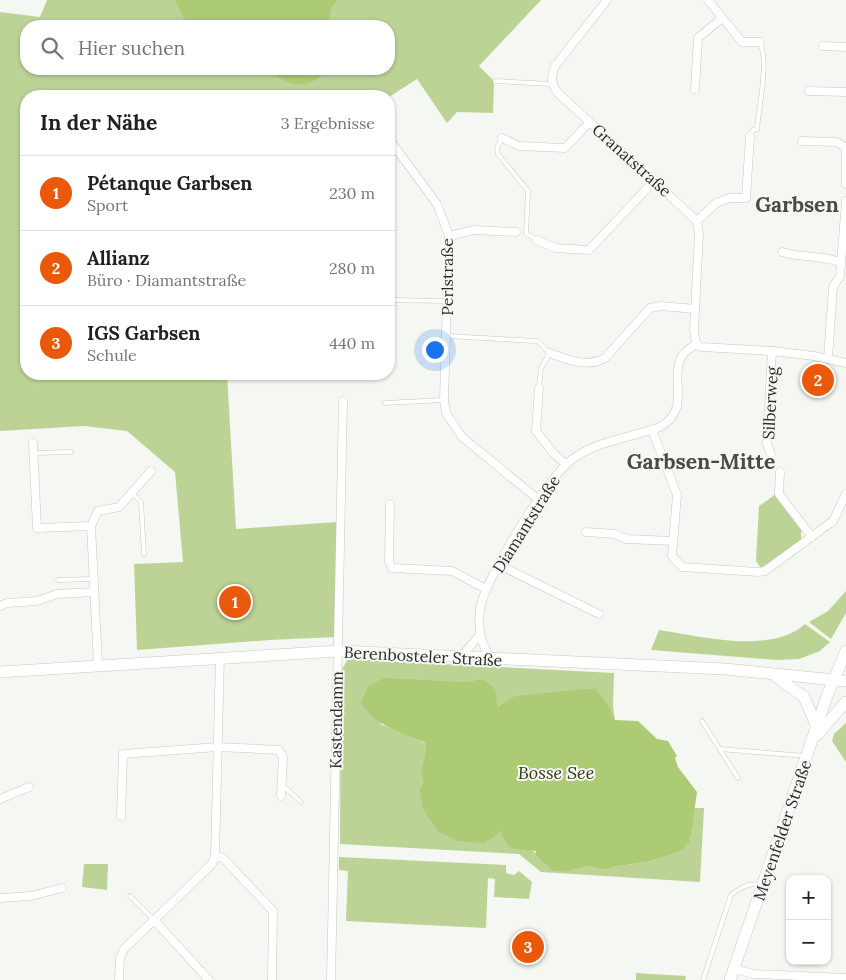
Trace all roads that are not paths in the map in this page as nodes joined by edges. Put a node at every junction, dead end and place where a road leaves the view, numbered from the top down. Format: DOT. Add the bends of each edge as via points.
graph roads {
  1 [pos="607,0"];
  2 [pos="708,0"];
  3 [pos="722,18"];
  4 [pos="760,42"];
  5 [pos="823,46"];
  6 [pos="846,47"];
  7 [pos="495,81"];
  8 [pos="553,84"];
  9 [pos="695,89"];
  10 [pos="809,91"];
  11 [pos="846,92"];
  12 [pos="590,122"];
  13 [pos="750,136"];
  14 [pos="502,138"];
  15 [pos="802,141"];
  16 [pos="395,147"];
  17 [pos="846,148"];
  18 [pos="655,180"];
  19 [pos="846,184"];
  20 [pos="846,202"];
  21 [pos="697,221"];
  22 [pos="516,232"];
  23 [pos="449,236"];
  24 [pos="537,240"];
  25 [pos="782,252"];
  26 [pos="840,262"];
  27 [pos="843,277"];
  28 [pos="395,300"];
  29 [pos="447,301"];
  30 [pos="695,309"];
  31 [pos="446,336"];
  32 [pos="696,344"];
  33 [pos="772,351"];
  34 [pos="550,353"];
  35 [pos="828,358"];
  36 [pos="846,363"];
  37 [pos="539,388"];
  38 [pos="343,400"];
  39 [pos="444,400"];
  40 [pos="385,403"];
  41 [pos="652,430"];
  42 [pos="33,443"];
  43 [pos="71,452"];
  44 [pos="34,453"];
  45 [pos="771,454"];
  46 [pos="566,464"];
  47 [pos="151,471"];
  48 [pos="780,472"];
  49 [pos="132,493"];
  50 [pos="846,494"];
  51 [pos="539,500"];
  52 [pos="390,504"];
  53 [pos="91,526"];
  54 [pos="586,532"];
  55 [pos="812,537"];
  56 [pos="673,541"];
  57 [pos="144,554"];
  58 [pos="499,565"];
  59 [pos="94,579"];
  60 [pos="58,580"];
  61 [pos="486,589"];
  62 [pos="94,592"];
  63 [pos="0,606"];
  64 [pos="599,614"];
  65 [pos="479,636"];
  66 [pos="846,650"];
  67 [pos="339,652"];
  68 [pos="220,657"];
  69 [pos="461,658"];
  70 [pos="491,659"];
  71 [pos="98,665"];
  72 [pos="0,672"];
  73 [pos="773,675"];
  74 [pos="834,680"];
  75 [pos="846,681"];
  76 [pos="846,702"];
  77 [pos="702,721"];
  78 [pos="815,733"];
  79 [pos="218,747"];
  80 [pos="720,750"];
  81 [pos="807,756"];
  82 [pos="738,778"];
  83 [pos="282,785"];
  84 [pos="29,787"];
  85 [pos="281,796"];
  86 [pos="0,799"];
  87 [pos="301,802"];
  88 [pos="121,816"];
  89 [pos="215,856"];
  90 [pos="762,886"];
  91 [pos="62,888"];
  92 [pos="130,896"];
  93 [pos="0,898"];
  94 [pos="154,920"];
  95 [pos="734,968"];
  96 [pos="846,978"];
  97 [pos="118,980"];
  98 [pos="209,980"];
  99 [pos="272,980"];
  100 [pos="331,980"];
  101 [pos="703,980"];
  102 [pos="730,980"];
  1 -- 8 [label="street" via="556,66"];
  2 -- 3 [label="street"];
  3 -- 4 [label="street" via="742,42"];
  3 -- 9 [label="street" via="698,38"];
  4 -- 13 [label="lane" via="764,50 757,129"];
  5 -- 6 [label="street"];
  7 -- 8 [label="lane"];
  8 -- 12 [label="street, Granatstraße" via="558,93"];
  10 -- 11 [label="street"];
  12 -- 14 [label="street" via="565,148 519,146"];
  12 -- 18 [label="street, Granatstraße"];
  13 -- 21 [label="street" via="746,198 720,201"];
  14 -- 24 [label="lane" via="498,154 528,191 526,233"];
  15 -- 17 [label="street" via="837,142"];
  16 -- 23 [label="street, Perlstraße" via="437,204"];
  17 -- 19 [label="street"];
  18 -- 21 [label="street, Granatstraße"];
  18 -- 24 [label="street" via="589,250 555,248"];
  20 -- 26 [label="street"];
  21 -- 30 [label="street"];
  22 -- 23 [label="street" via="474,230"];
  23 -- 29 [label="street, Perlstraße"];
  25 -- 26 [label="street"];
  26 -- 27 [label="street"];
  27 -- 35 [label="street" via="833,287"];
  28 -- 29 [label="lane"];
  29 -- 31 [label="street, Perlstraße"];
  30 -- 32 [label="street"];
  30 -- 34 [label="street" via="650,308 606,358 599,361 574,362"];
  31 -- 34 [label="lane, Perlstraße" via="537,341"];
  31 -- 39 [label="street, Perlstraße"];
  32 -- 33 [label="street" via="701,347"];
  32 -- 41 [label="street, Diamantstraße" via="681,357 675,412 665,424"];
  33 -- 35 [label="street"];
  33 -- 45 [label="street, Silberweg" via="767,444"];
  34 -- 37 [label="lane" via="541,368"];
  35 -- 36 [label="street"];
  37 -- 46 [label="street" via="536,431"];
  38 -- 67 [label="street, Kastendamm"];
  39 -- 40 [label="lane"];
  39 -- 51 [label="street, Perlstraße" via="446,413 462,437"];
  41 -- 46 [label="street, Diamantstraße" via="593,448"];
  41 -- 56 [label="street" via="677,495"];
  42 -- 44 [label="street"];
  43 -- 44 [label="lane"];
  44 -- 53 [label="street" via="37,528"];
  46 -- 51 [label="street, Diamantstraße"];
  47 -- 49 [label="street"];
  48 -- 55 [label="street" via="779,494"];
  49 -- 53 [label="street" via="119,507 98,511"];
  49 -- 57 [label="lane" via="141,502"];
  50 -- 55 [label="street" via="836,517"];
  51 -- 58 [label="street, Diamantstraße"];
  52 -- 61 [label="street" via="388,561 392,568 452,571"];
  53 -- 59 [label="street"];
  54 -- 56 [label="street" via="615,534 626,539"];
  55 -- 56 [label="street" via="771,567 758,572 682,567 672,556"];
  58 -- 61 [label="street, Diamantstraße"];
  58 -- 64 [label="street"];
  59 -- 60 [label="lane"];
  59 -- 62 [label="street"];
  61 -- 65 [label="street, Diamantstraße" via="480,608"];
  62 -- 63 [label="street" via="58,594 37,601"];
  62 -- 71 [label="street"];
  65 -- 69 [label="street"];
  65 -- 70 [label="street, Diamantstraße"];
  66 -- 74 [label="street, Meyenfelder Straße"];
  67 -- 68 [label="street, Berenbosteler Straße"];
  67 -- 69 [label="street, Berenbosteler Straße"];
  67 -- 100 [label="street, Kastendamm"];
  68 -- 71 [label="street, Berenbosteler Straße"];
  68 -- 79 [label="street"];
  69 -- 70 [label="street, Berenbosteler Straße"];
  70 -- 73 [label="street, Berenbosteler Straße" via="724,669"];
  71 -- 72 [label="street, Berenbosteler Straße"];
  73 -- 74 [label="street, Berenbosteler Straße"];
  73 -- 78 [label="street" via="804,697"];
  74 -- 75 [label="street, Berenbosteler Straße"];
  74 -- 78 [label="street, Meyenfelder Straße"];
  76 -- 78 [label="street"];
  77 -- 80 [label="lane"];
  78 -- 81 [label="street, Meyenfelder Straße"];
  79 -- 83 [label="street" via="279,750 283,757"];
  79 -- 88 [label="street" via="123,754"];
  79 -- 89 [label="street"];
  80 -- 81 [label="lane"];
  80 -- 82 [label="lane"];
  81 -- 90 [label="street, Meyenfelder Straße"];
  83 -- 85 [label="street"];
  83 -- 87 [label="lane"];
  84 -- 86 [label="street"];
  89 -- 94 [label="street" via="212,864"];
  89 -- 99 [label="street" via="223,858 273,911"];
  90 -- 95 [label="street, Meyenfelder Straße"];
  90 -- 101 [label="lane" via="754,884 740,888 731,895"];
  91 -- 93 [label="street" via="31,896"];
  92 -- 94 [label="lane"];
  94 -- 97 [label="street" via="121,952"];
  94 -- 98 [label="street"];
  95 -- 96 [label="street" via="754,974"];
  95 -- 102 [label="street, Meyenfelder Straße"];
}
